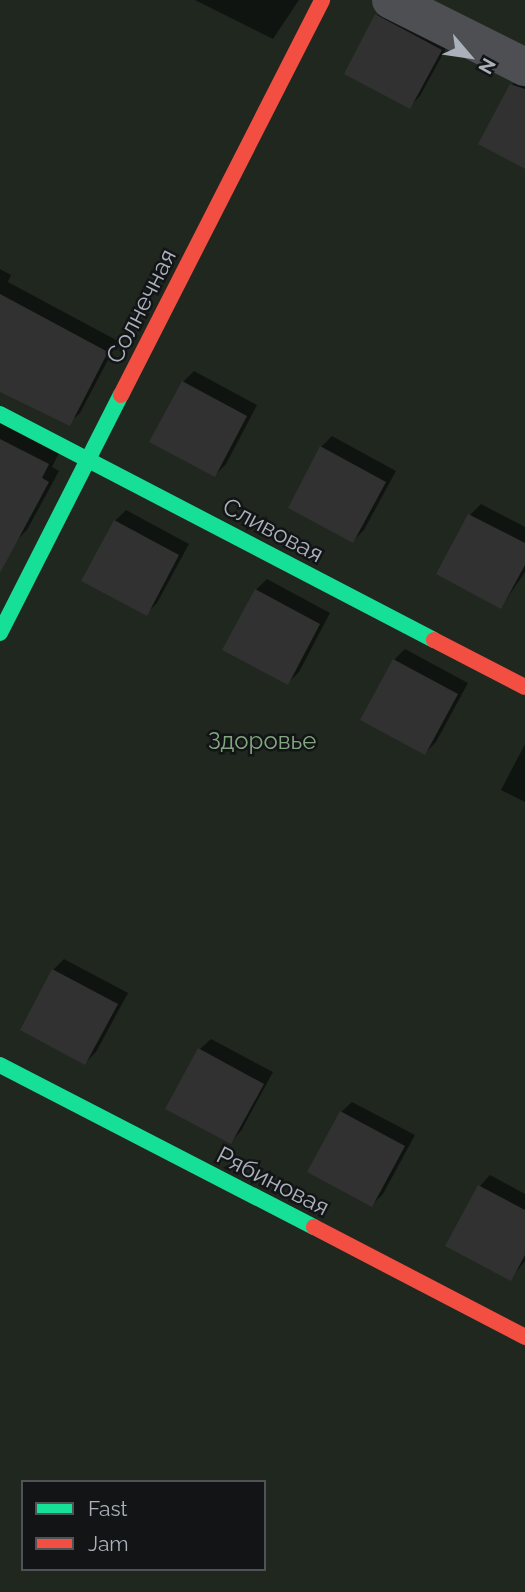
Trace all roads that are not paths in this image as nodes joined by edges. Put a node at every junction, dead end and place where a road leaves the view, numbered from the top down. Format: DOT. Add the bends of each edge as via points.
graph roads {
  1 [pos="322,0"];
  2 [pos="391,0"];
  3 [pos="525,67"];
  4 [pos="0,414"];
  5 [pos="89,458"];
  6 [pos="0,633"];
  7 [pos="525,687"];
  8 [pos="0,1065"];
  9 [pos="525,1337"];
  1 -- 5 [label="street, Солнечная"];
  2 -- 3 [label="street"];
  4 -- 5 [label="street, Сливовая"];
  5 -- 6 [label="street, Солнечная"];
  5 -- 7 [label="street, Сливовая"];
  8 -- 9 [label="street, Рябиновая"];
}
